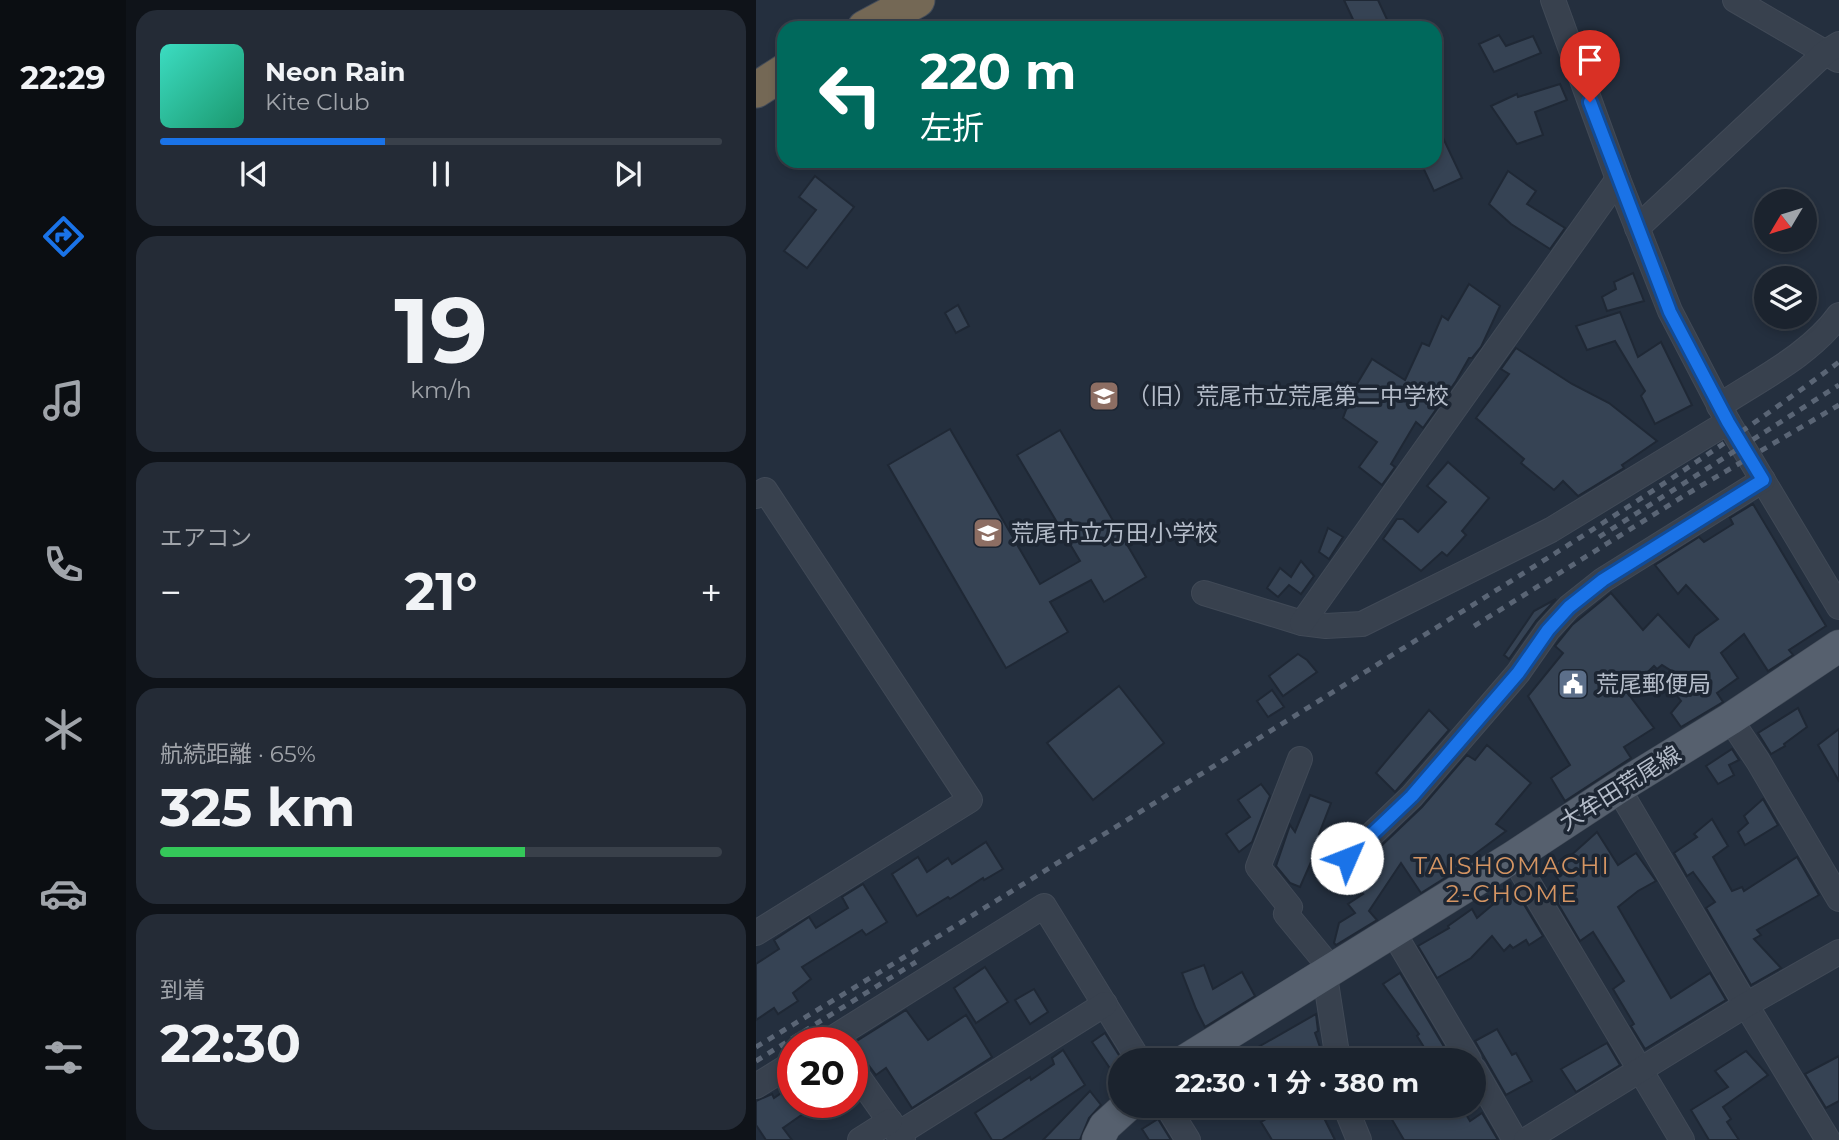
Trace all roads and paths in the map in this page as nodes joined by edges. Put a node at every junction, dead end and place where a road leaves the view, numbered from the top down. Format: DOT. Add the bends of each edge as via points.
graph roads {
  1 [pos="1553,0"];
  2 [pos="1735,0"];
  3 [pos="901,3"];
  4 [pos="875,21"];
  5 [pos="1835,52"];
  6 [pos="777,76"];
  7 [pos="756,90"];
  8 [pos="1618,179"];
  9 [pos="1637,228"];
  10 [pos="1839,314"];
  11 [pos="1723,414"];
  12 [pos="1763,480"];
  13 [pos="756,496"];
  14 [pos="1204,593"];
  15 [pos="1839,607"];
  16 [pos="1302,622"];
  17 [pos="1839,646"];
  18 [pos="1730,719"];
  19 [pos="1300,759"];
  20 [pos="1618,788"];
  21 [pos="1513,857"];
  22 [pos="1347,858"];
  23 [pos="1839,899"];
  24 [pos="1393,932"];
  25 [pos="756,933"];
  26 [pos="1839,952"];
  27 [pos="1329,973"];
  28 [pos="1104,1004"];
  29 [pos="1746,1005"];
  30 [pos="854,1027"];
  31 [pos="1132,1048"];
  32 [pos="1206,1048"];
  33 [pos="1337,1048"];
  34 [pos="1462,1048"];
  35 [pos="1639,1070"];
  36 [pos="777,1073"];
  37 [pos="756,1086"];
  38 [pos="1486,1090"];
  39 [pos="868,1091"];
  40 [pos="1114,1118"];
  41 [pos="1174,1118"];
  42 [pos="1350,1118"];
  43 [pos="897,1132"];
  44 [pos="860,1140"];
  45 [pos="1098,1140"];
  46 [pos="1188,1140"];
  47 [pos="1360,1140"];
  48 [pos="1515,1140"];
  49 [pos="1526,1140"];
  50 [pos="1682,1140"];
  51 [pos="1828,1140"];
  1 -- 8 [label="street"];
  2 -- 5 [label="street"];
  3 -- 4 [label="highway"];
  5 -- 9 [label="street"];
  6 -- 7 [label="highway"];
  8 -- 9 [label="street"];
  8 -- 16 [label="street"];
  9 -- 11 [label="street" via="1670,312"];
  10 -- 11 [label="street" via="1800,354"];
  11 -- 12 [label="street"];
  11 -- 16 [label="street" via="1551,530 1362,624"];
  12 -- 15 [label="street"];
  12 -- 22 [label="street" via="1603,580 1569,607 1412,796"];
  13 -- 25 [label="street" via="765,490 970,800"];
  14 -- 16 [label="street"];
  17 -- 18 [label="main road, 大牟田荒尾線"];
  18 -- 20 [label="main road, 大牟田荒尾線"];
  18 -- 23 [label="street"];
  19 -- 27 [label="street" via="1258,867 1290,907 1286,915"];
  20 -- 21 [label="main road, 大牟田荒尾線"];
  20 -- 29 [label="street"];
  21 -- 24 [label="main road, 大牟田荒尾線"];
  21 -- 35 [label="street"];
  24 -- 27 [label="main road, 大牟田荒尾線"];
  24 -- 34 [label="street"];
  26 -- 29 [label="street"];
  27 -- 32 [label="main road, 大牟田荒尾線"];
  27 -- 33 [label="street"];
  28 -- 30 [label="street" via="1044,906"];
  28 -- 31 [label="street"];
  28 -- 43 [label="street"];
  29 -- 35 [label="street"];
  29 -- 51 [label="street"];
  35 -- 49 [label="street"];
  35 -- 50 [label="street"];
  36 -- 37 [label="street"];
  38 -- 48 [label="street"];
  39 -- 43 [label="street"];
  40 -- 45 [label="main road"];
  41 -- 46 [label="street"];
  42 -- 47 [label="street"];
  43 -- 44 [label="street"];
}
